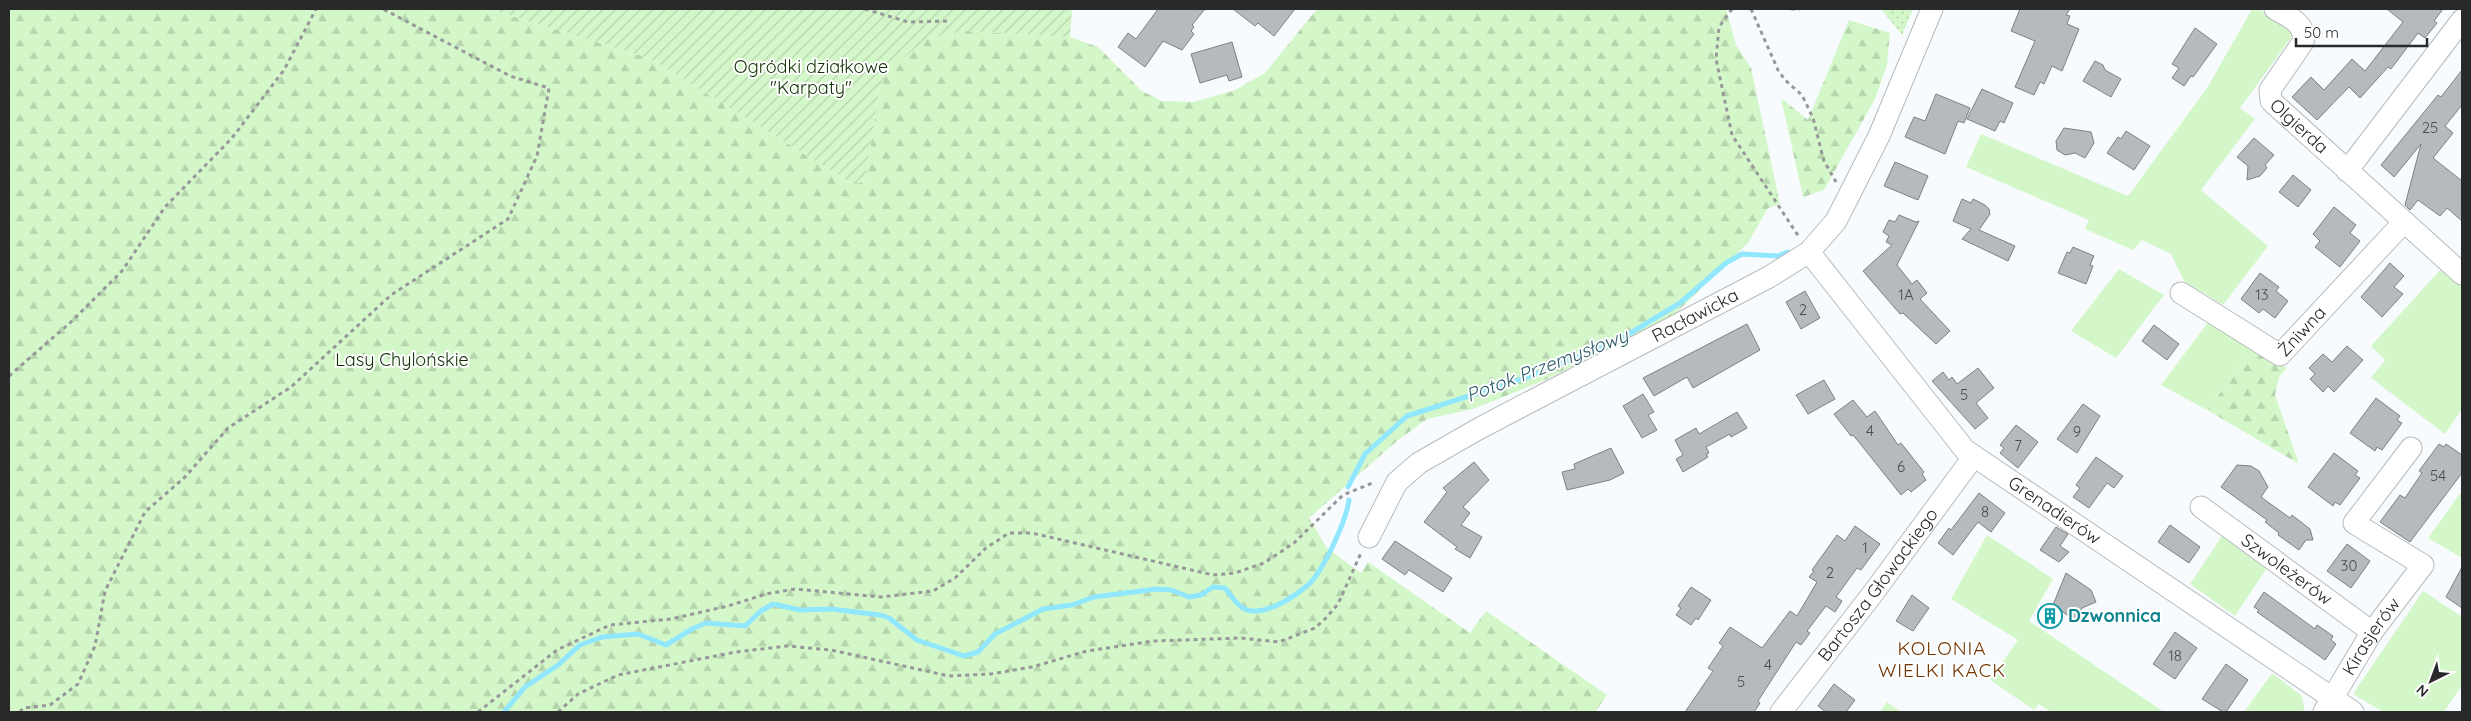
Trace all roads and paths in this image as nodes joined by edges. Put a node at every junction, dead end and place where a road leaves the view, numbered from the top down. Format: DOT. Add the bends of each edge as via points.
graph roads {
  1 [pos="316,9"];
  2 [pos="382,9"];
  3 [pos="865,9"];
  4 [pos="1732,9"];
  5 [pos="1751,9"];
  6 [pos="1791,9"];
  7 [pos="1800,9"];
  8 [pos="1932,9"];
  9 [pos="2275,9"];
  10 [pos="2462,20"];
  11 [pos="951,21"];
  12 [pos="2347,171"];
  13 [pos="1848,198"];
  14 [pos="2403,223"];
  15 [pos="1810,252"];
  16 [pos="2462,272"];
  17 [pos="2181,293"];
  18 [pos="9,376"];
  19 [pos="2411,448"];
  20 [pos="1974,456"];
  21 [pos="1397,482"];
  22 [pos="2201,507"];
  23 [pos="1368,537"];
  24 [pos="2372,632"];
  25 [pos="2328,706"];
  26 [pos="20,712"];
  27 [pos="478,712"];
  28 [pos="558,712"];
  29 [pos="1782,712"];
  30 [pos="2353,712"];
  1 -- 18 [label="path" via="284,70 232,138 165,206 122,270 71,322"];
  2 -- 26 [label="path" via="510,76 549,88 537,156 508,219 391,295 291,387 228,428 185,477 145,512 105,591 95,646 78,684 50,705 23,708"];
  3 -- 11 [label="path" via="908,22"];
  4 -- 15 [label="path" via="1719,27 1716,59 1732,135"];
  5 -- 13 [label="path" via="1778,70 1806,102 1824,161"];
  6 -- 7 [label="path"];
  8 -- 13 [label="street, Racławicka" via="1879,136"];
  9 -- 12 [label="street, Olgierda" via="2299,24 2304,35 2303,42 2270,90 2271,101"];
  10 -- 12 [label="street"];
  12 -- 14 [label="street"];
  13 -- 15 [label="street, Racławicka" via="1836,221"];
  14 -- 16 [label="street"];
  14 -- 17 [label="street, Żniwna" via="2280,355"];
  15 -- 20 [label="street, Grenadierów" via="1960,444"];
  15 -- 21 [label="street, Racławicka" via="1769,277 1480,428 1419,463"];
  19 -- 24 [label="street, Kirasjerów" via="2354,523 2422,565"];
  20 -- 25 [label="street, Grenadierów"];
  20 -- 29 [label="street, Bartosza Głowackiego"];
  21 -- 23 [label="street, Racławicka"];
  21 -- 27 [label="path" via="1376,482 1343,495 1294,543 1264,563 1235,573 1213,575 1032,533 1009,533 933,591 881,597 796,589 671,619 610,625 558,650"];
  22 -- 24 [label="street, Szwoleżerów"];
  23 -- 28 [label="path" via="1338,604 1315,628 1279,642 1241,638 1154,640 992,674 949,676 831,650 787,646 736,652 618,675 578,694"];
  24 -- 25 [label="street, Kirasjerów"];
  25 -- 30 [label="street, Grenadierów"];
}
